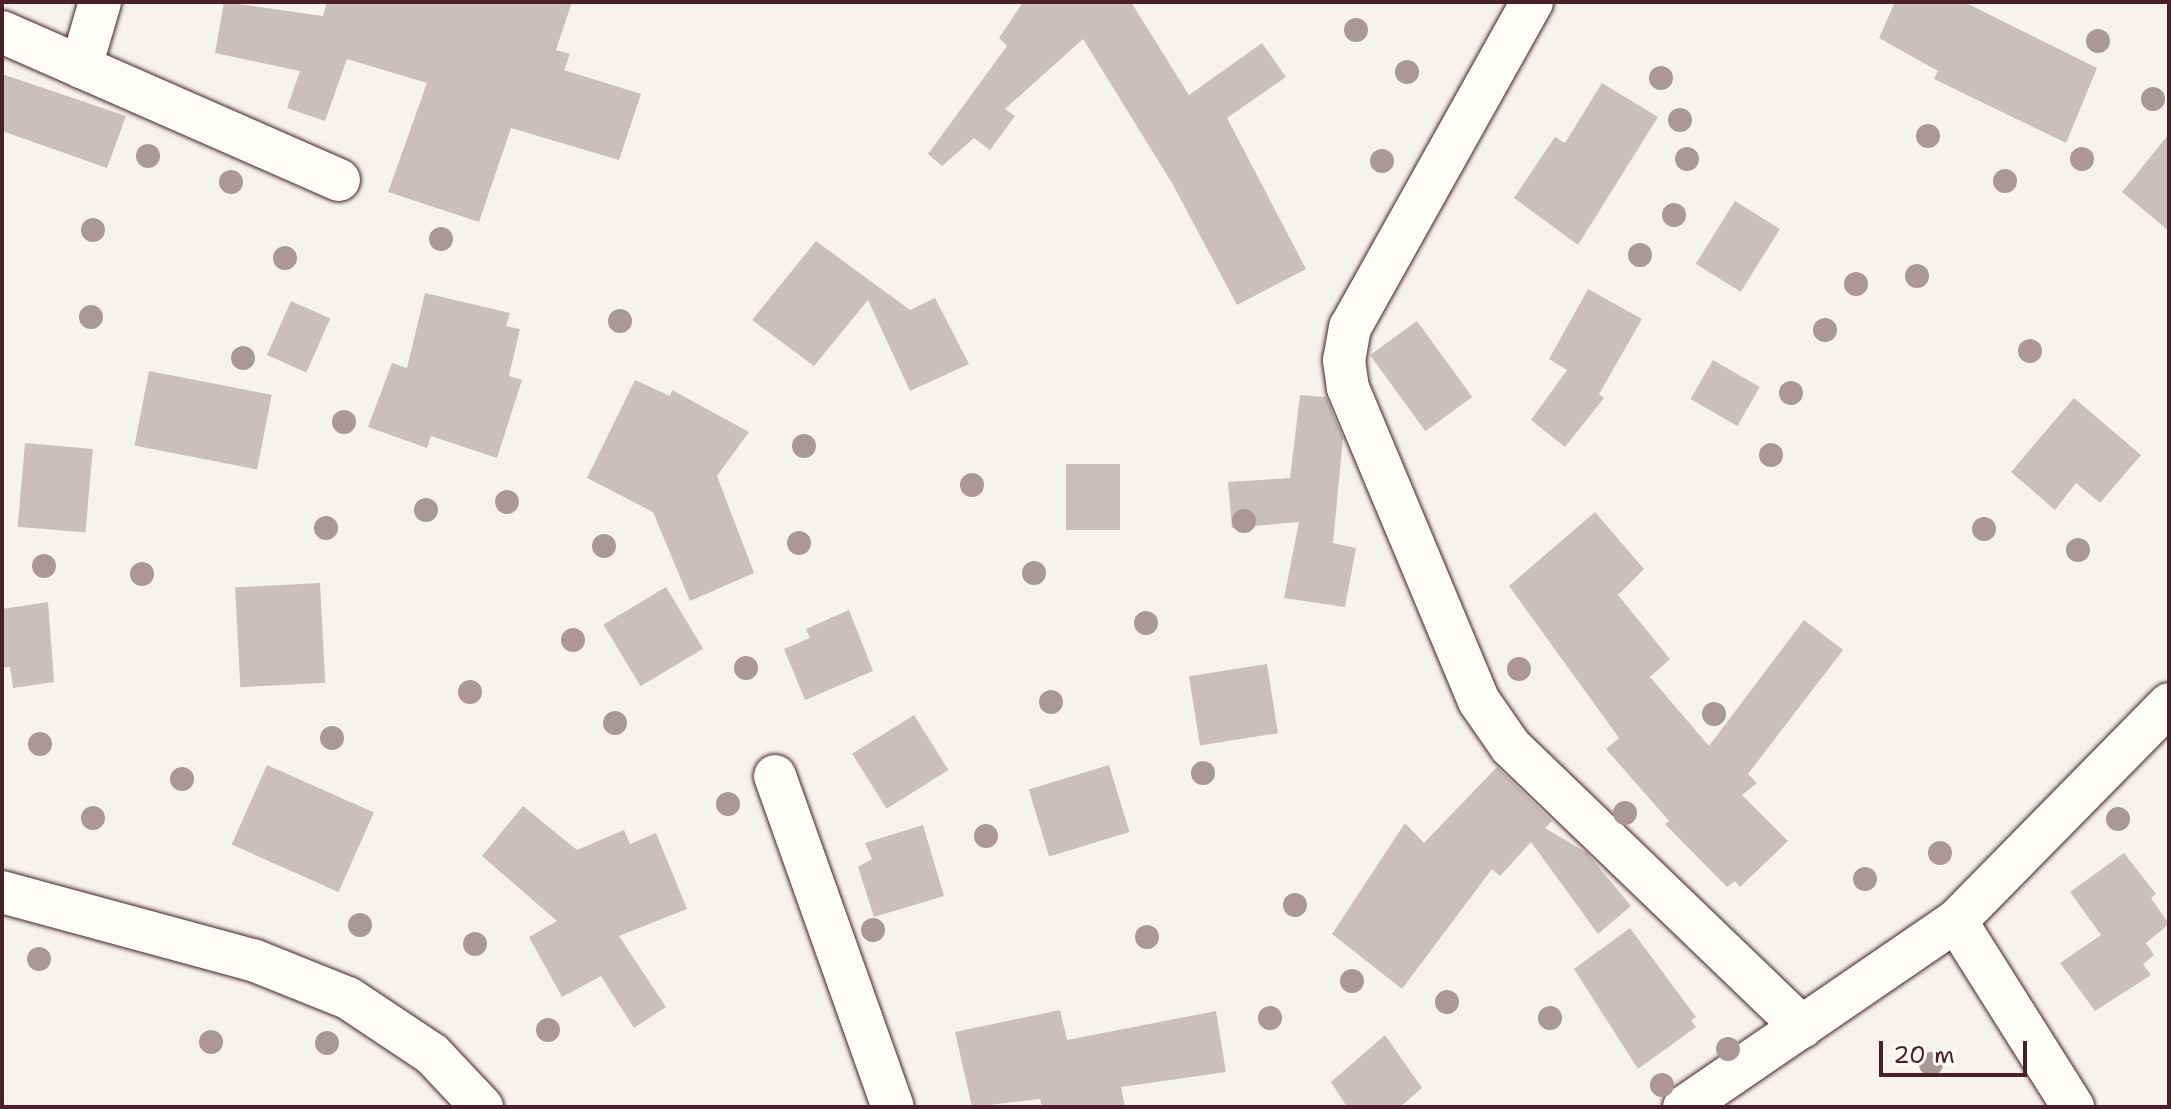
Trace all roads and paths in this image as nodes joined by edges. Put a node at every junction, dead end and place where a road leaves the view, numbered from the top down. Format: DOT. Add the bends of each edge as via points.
graph roads {
  1 [pos="100,2"];
  2 [pos="1532,2"];
  3 [pos="2,32"];
  4 [pos="81,67"];
  5 [pos="339,180"];
  6 [pos="2169,704"];
  7 [pos="775,776"];
  8 [pos="2,892"];
  9 [pos="1956,921"];
  10 [pos="1802,1027"];
  11 [pos="482,1107"];
  12 [pos="893,1107"];
  13 [pos="1684,1107"];
  14 [pos="2073,1107"];
  1 -- 4 [label="street"];
  2 -- 10 [label="street" via="1350,327 1344,360 1348,388 1479,701 1511,747"];
  3 -- 4 [label="street"];
  4 -- 5 [label="street"];
  6 -- 9 [label="street"];
  7 -- 12 [label="street"];
  8 -- 11 [label="street" via="253,960 348,998 432,1054"];
  9 -- 10 [label="street"];
  9 -- 14 [label="street"];
  10 -- 13 [label="street"];
}
